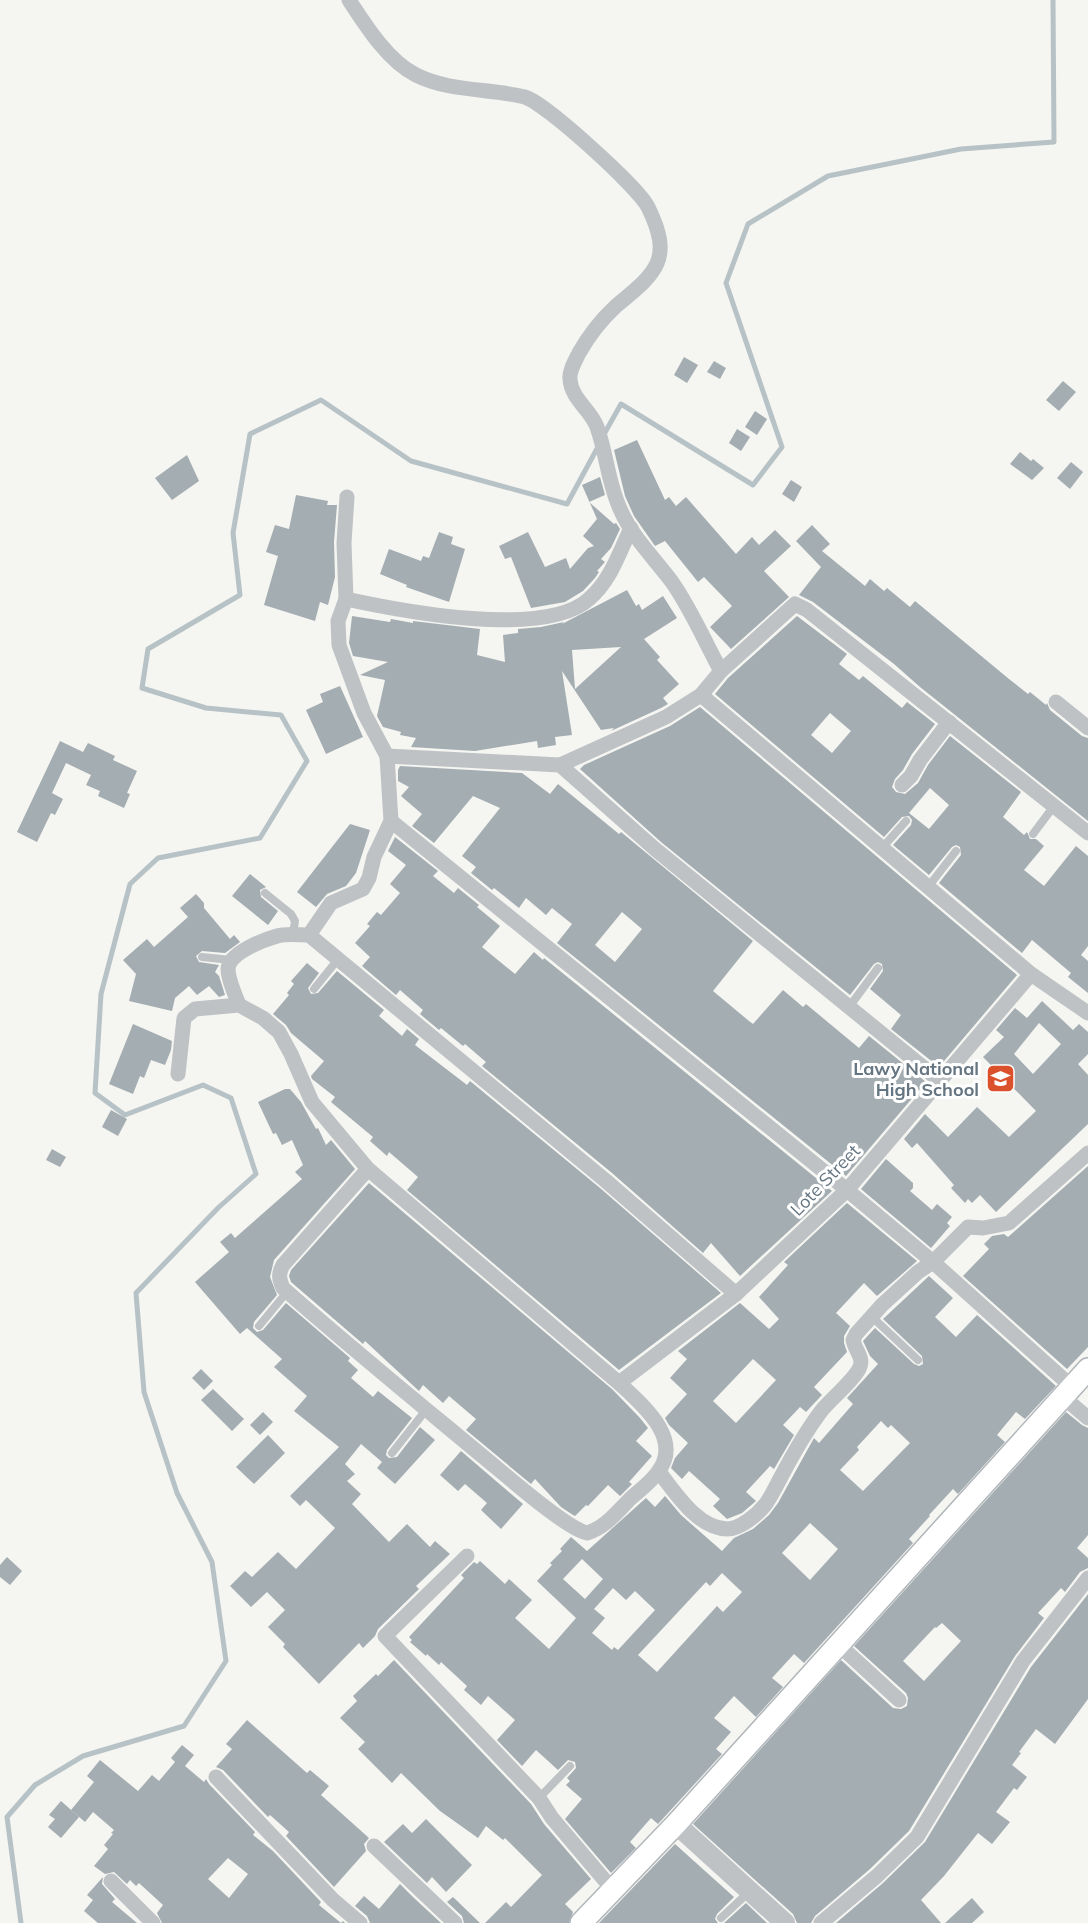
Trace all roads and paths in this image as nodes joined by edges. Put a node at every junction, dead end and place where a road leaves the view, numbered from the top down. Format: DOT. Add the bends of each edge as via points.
graph roads {
  1 [pos="350,0"];
  2 [pos="347,497"];
  3 [pos="631,528"];
  4 [pos="346,599"];
  5 [pos="721,671"];
  6 [pos="700,695"];
  7 [pos="1056,702"];
  8 [pos="949,722"];
  9 [pos="1088,728"];
  10 [pos="387,756"];
  11 [pos="560,765"];
  12 [pos="902,785"];
  13 [pos="1054,806"];
  14 [pos="906,820"];
  15 [pos="391,821"];
  16 [pos="1088,833"];
  17 [pos="1033,834"];
  18 [pos="882,848"];
  19 [pos="956,851"];
  20 [pos="928,887"];
  21 [pos="265,893"];
  22 [pos="293,934"];
  23 [pos="309,935"];
  24 [pos="202,957"];
  25 [pos="339,958"];
  26 [pos="231,960"];
  27 [pos="878,968"];
  28 [pos="1031,974"];
  29 [pos="314,989"];
  30 [pos="239,1005"];
  31 [pos="849,1007"];
  32 [pos="1088,1014"];
  33 [pos="178,1074"];
  34 [pos="940,1081"];
  35 [pos="1088,1153"];
  36 [pos="368,1169"];
  37 [pos="847,1190"];
  38 [pos="933,1262"];
  39 [pos="287,1292"];
  40 [pos="735,1294"];
  41 [pos="871,1316"];
  42 [pos="259,1326"];
  43 [pos="918,1360"];
  44 [pos="1088,1369"];
  45 [pos="619,1383"];
  46 [pos="1066,1391"];
  47 [pos="426,1410"];
  48 [pos="1088,1418"];
  49 [pos="392,1453"];
  50 [pos="658,1472"];
  51 [pos="467,1556"];
  52 [pos="1088,1578"];
  53 [pos="838,1644"];
  54 [pos="899,1700"];
  55 [pos="570,1766"];
  56 [pos="216,1777"];
  57 [pos="539,1798"];
  58 [pos="676,1824"];
  59 [pos="375,1846"];
  60 [pos="111,1881"];
  61 [pos="613,1890"];
  62 [pos="750,1891"];
  63 [pos="721,1918"];
  64 [pos="153,1923"];
  65 [pos="360,1923"];
  66 [pos="455,1923"];
  67 [pos="581,1923"];
  68 [pos="785,1923"];
  69 [pos="821,1923"];
  1 -- 3 [label="street" via="372,35 414,74 444,84 530,99 609,164 647,204 661,246 654,270 603,320 584,344 570,374 573,389 597,425 612,491"];
  2 -- 4 [label="street"];
  3 -- 4 [label="street" via="598,591 589,600 560,613 462,619"];
  3 -- 5 [label="street" via="678,592"];
  4 -- 10 [label="street" via="339,621 339,645 364,713"];
  5 -- 6 [label="street"];
  5 -- 8 [label="street" via="797,604"];
  6 -- 11 [label="street" via="666,717"];
  6 -- 18 [label="street"];
  7 -- 9 [label="street"];
  8 -- 12 [label="street"];
  8 -- 13 [label="street"];
  10 -- 11 [label="street"];
  10 -- 15 [label="street"];
  11 -- 31 [label="street" via="655,849"];
  13 -- 16 [label="street"];
  13 -- 17 [label="lane"];
  14 -- 18 [label="lane"];
  15 -- 23 [label="street" via="363,889 331,903"];
  15 -- 37 [label="street"];
  18 -- 20 [label="street"];
  19 -- 20 [label="lane"];
  20 -- 28 [label="street"];
  21 -- 22 [label="lane" via="291,914 295,921"];
  22 -- 23 [label="street"];
  22 -- 26 [label="street" via="278,935 249,947"];
  23 -- 25 [label="street"];
  24 -- 26 [label="lane"];
  25 -- 29 [label="lane"];
  25 -- 40 [label="street"];
  26 -- 30 [label="street" via="229,978"];
  27 -- 31 [label="lane"];
  28 -- 32 [label="street"];
  28 -- 34 [label="street, Lote Street"];
  30 -- 33 [label="street" via="195,1009 184,1018"];
  30 -- 36 [label="street" via="279,1032 312,1102"];
  31 -- 34 [label="street"];
  34 -- 37 [label="street, Lote Street"];
  35 -- 38 [label="street" via="1009,1223 968,1227"];
  36 -- 39 [label="street" via="283,1265 279,1279"];
  36 -- 45 [label="street"];
  37 -- 38 [label="street"];
  37 -- 40 [label="street, Lote Street"];
  38 -- 41 [label="street"];
  38 -- 46 [label="street"];
  39 -- 42 [label="lane"];
  39 -- 47 [label="street"];
  40 -- 45 [label="street, Lote Street"];
  41 -- 43 [label="lane"];
  41 -- 50 [label="street" via="853,1340 862,1361 858,1370 821,1411 765,1505 744,1523 729,1529 700,1519"];
  44 -- 46 [label="main road"];
  45 -- 50 [label="street" via="652,1414 662,1431 666,1448"];
  46 -- 48 [label="street"];
  46 -- 53 [label="main road"];
  47 -- 49 [label="lane"];
  47 -- 50 [label="street" via="520,1487 587,1533 602,1527"];
  51 -- 57 [label="street" via="385,1636"];
  52 -- 69 [label="street" via="1023,1661 917,1837"];
  53 -- 54 [label="street"];
  53 -- 58 [label="main road"];
  55 -- 57 [label="lane"];
  56 -- 65 [label="street" via="333,1900"];
  57 -- 61 [label="street"];
  58 -- 61 [label="main road"];
  58 -- 62 [label="street"];
  59 -- 66 [label="street"];
  60 -- 64 [label="street"];
  61 -- 67 [label="main road"];
  62 -- 63 [label="lane"];
  62 -- 68 [label="street"];
}
